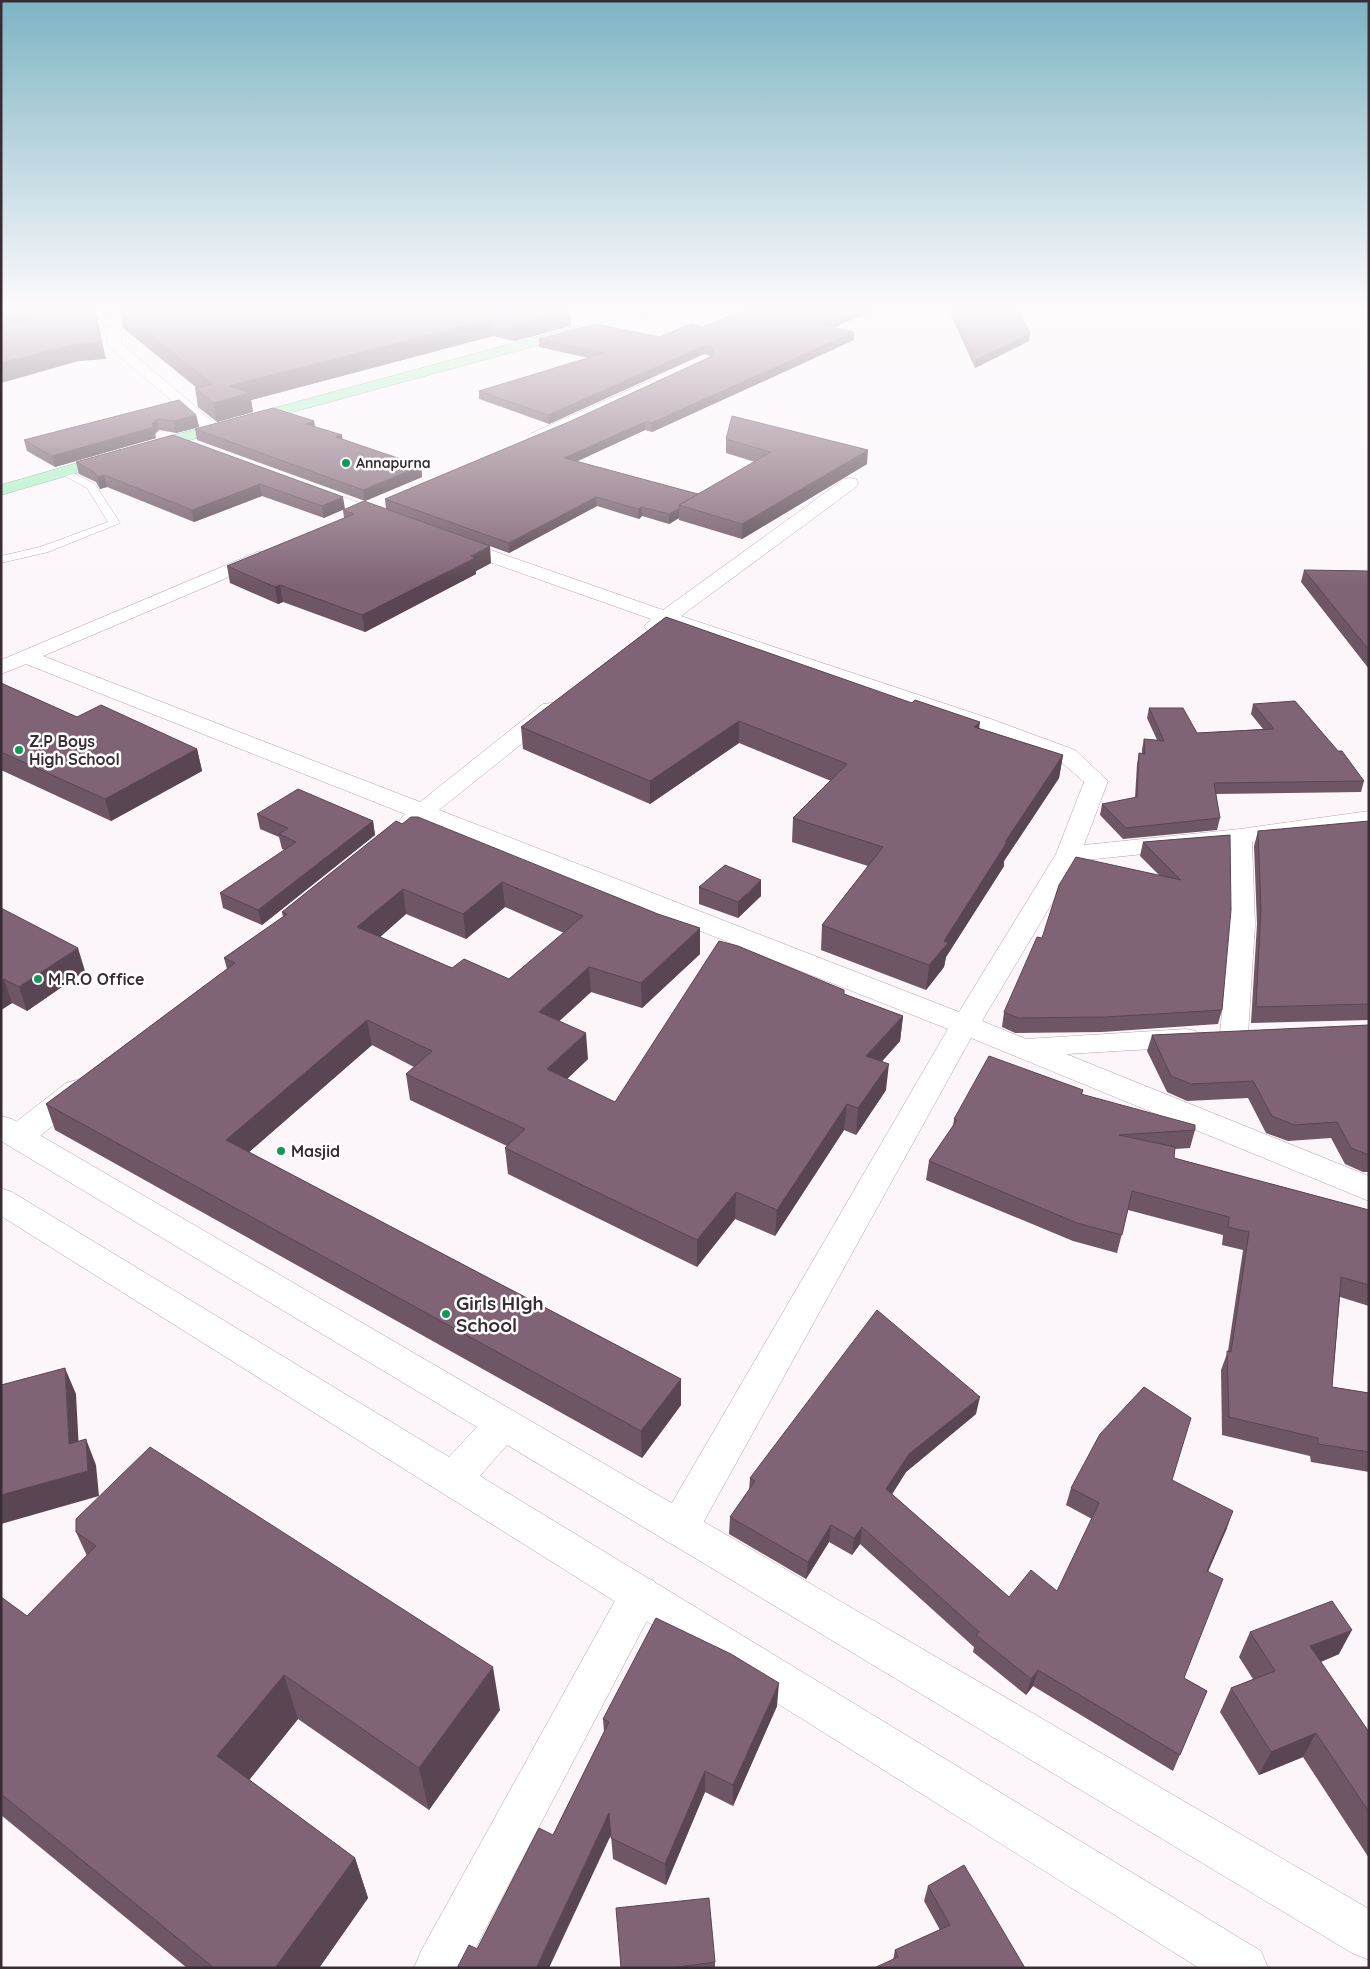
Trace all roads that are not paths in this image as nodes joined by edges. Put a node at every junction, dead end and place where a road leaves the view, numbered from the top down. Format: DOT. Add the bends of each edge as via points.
graph roads {
  1 [pos="181,401"];
  2 [pos="298,401"];
  3 [pos="306,401"];
  4 [pos="616,401"];
  5 [pos="211,426"];
  6 [pos="168,438"];
  7 [pos="525,442"];
  8 [pos="210,453"];
  9 [pos="65,472"];
  10 [pos="283,480"];
  11 [pos="1,481"];
  12 [pos="850,483"];
  13 [pos="1,490"];
  14 [pos="374,507"];
  15 [pos="341,520"];
  16 [pos="280,547"];
  17 [pos="1,560"];
  18 [pos="665,617"];
  19 [pos="635,642"];
  20 [pos="25,656"];
  21 [pos="1,668"];
  22 [pos="566,696"];
  23 [pos="423,812"];
  24 [pos="1369,818"];
  25 [pos="1240,836"];
  26 [pos="392,837"];
  27 [pos="1068,854"];
  28 [pos="965,1026"];
  29 [pos="1263,1034"];
  30 [pos="1234,1035"];
  31 [pos="1023,1048"];
  32 [pos="96,1075"];
  33 [pos="10,1132"];
  34 [pos="1369,1189"];
  35 [pos="1,1200"];
  36 [pos="503,1424"];
  37 [pos="454,1478"];
  38 [pos="679,1528"];
  39 [pos="640,1594"];
  40 [pos="1369,1936"];
  41 [pos="438,1968"];
  42 [pos="1244,1968"];
  1 -- 5 [label="street"];
  2 -- 5 [label="highway"];
  3 -- 5 [label="highway"];
  4 -- 7 [label="street"];
  5 -- 6 [label="highway"];
  6 -- 8 [label="street"];
  6 -- 9 [label="highway"];
  6 -- 11 [label="highway"];
  9 -- 13 [label="highway"];
  9 -- 17 [label="lane" via="91,486 114,523 44,550"];
  10 -- 14 [label="street"];
  12 -- 18 [label="street"];
  14 -- 15 [label="street"];
  14 -- 18 [label="street" via="421,531"];
  16 -- 20 [label="street"];
  18 -- 19 [label="street"];
  18 -- 27 [label="street" via="1067,755 1096,781"];
  20 -- 21 [label="street"];
  20 -- 23 [label="street"];
  22 -- 23 [label="street"];
  23 -- 26 [label="street"];
  23 -- 28 [label="street"];
  24 -- 25 [label="street"];
  25 -- 27 [label="street"];
  25 -- 30 [label="street" via="1242,924"];
  27 -- 28 [label="street"];
  28 -- 31 [label="street"];
  28 -- 38 [label="street" via="952,1043"];
  29 -- 30 [label="street"];
  30 -- 31 [label="street"];
  31 -- 34 [label="street"];
  32 -- 33 [label="street"];
  33 -- 36 [label="street"];
  35 -- 37 [label="street"];
  36 -- 37 [label="street"];
  36 -- 38 [label="street"];
  37 -- 39 [label="street"];
  38 -- 40 [label="street"];
  39 -- 41 [label="street"];
  39 -- 42 [label="street"];
}
